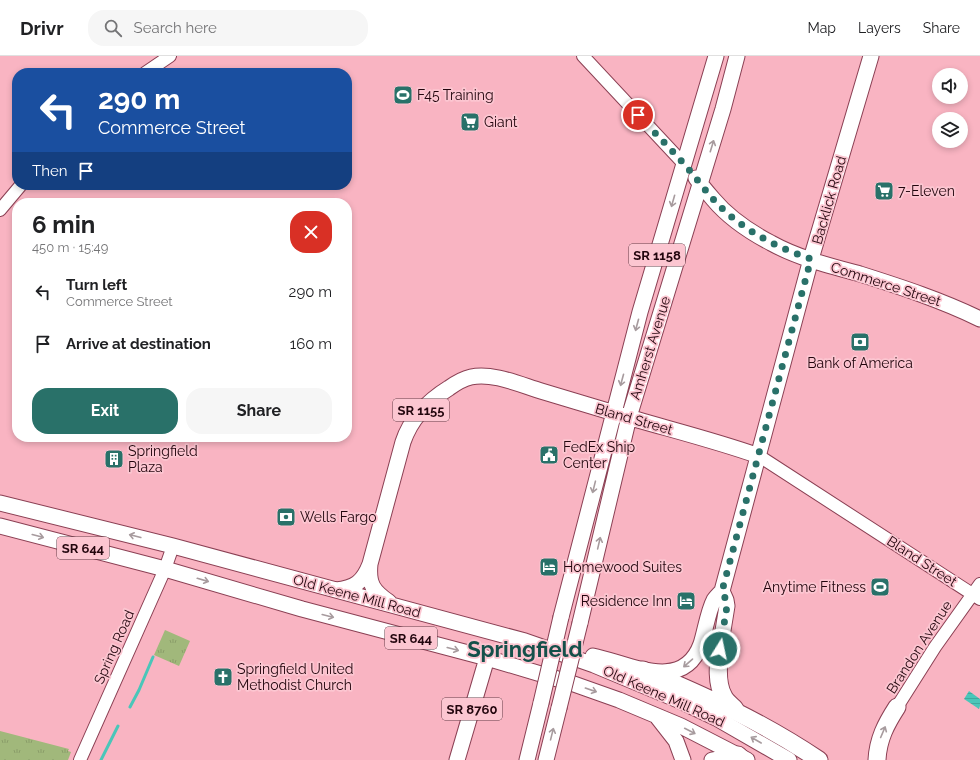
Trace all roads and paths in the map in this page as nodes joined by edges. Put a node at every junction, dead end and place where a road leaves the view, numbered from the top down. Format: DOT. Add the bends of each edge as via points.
graph roads {
  1 [pos="170,56"];
  2 [pos="583,56"];
  3 [pos="716,56"];
  4 [pos="737,56"];
  5 [pos="869,59"];
  6 [pos="152,68"];
  7 [pos="683,163"];
  8 [pos="700,183"];
  9 [pos="17,190"];
  10 [pos="0,210"];
  11 [pos="811,259"];
  12 [pos="980,319"];
  13 [pos="613,413"];
  14 [pos="629,417"];
  15 [pos="759,456"];
  16 [pos="0,503"];
  17 [pos="0,526"];
  18 [pos="173,546"];
  19 [pos="370,564"];
  20 [pos="165,569"];
  21 [pos="335,590"];
  22 [pos="722,591"];
  23 [pos="977,592"];
  24 [pos="397,607"];
  25 [pos="526,641"];
  26 [pos="720,649"];
  27 [pos="487,658"];
  28 [pos="643,670"];
  29 [pos="897,707"];
  30 [pos="738,712"];
  31 [pos="655,714"];
  32 [pos="743,758"];
  33 [pos="80,760"];
  34 [pos="456,760"];
  35 [pos="527,760"];
  36 [pos="546,760"];
  37 [pos="683,760"];
  38 [pos="712,760"];
  39 [pos="789,760"];
  40 [pos="819,760"];
  41 [pos="877,760"];
  1 -- 6 [label="street"];
  2 -- 7 [label="street, Commerce Street"];
  3 -- 7 [label="main road, Amherst Avenue / SR 1158"];
  8 -- 4 [label="main road, Amherst Avenue / SR 1158, one-way"];
  5 -- 11 [label="main road, Backlick Road"];
  7 -- 8 [label="main road, Commerce Street"];
  7 -- 13 [label="main road, Amherst Avenue / SR 1158, one-way"];
  8 -- 11 [label="main road, Commerce Street" via="713,200 752,232 772,244"];
  8 -- 14 [label="main road, Amherst Avenue / SR 1158"];
  9 -- 10 [label="street"];
  11 -- 12 [label="main road, Commerce Street" via="914,291"];
  11 -- 15 [label="main road, Backlick Road"];
  13 -- 14 [label="main road, Bland Street / SR 1155"];
  13 -- 19 [label="main road, Bland Street / SR 1155" via="492,378 471,377 457,383 424,407 405,435"];
  13 -- 35 [label="main road, Amherst Avenue / SR 1158, one-way, bridge"];
  14 -- 15 [label="main road, Bland Street / SR 1155"];
  36 -- 14 [label="main road, Amherst Avenue / SR 1158, one-way, bridge"];
  15 -- 22 [label="main road, Backlick Road"];
  15 -- 23 [label="street, Bland Street / SR 1155"];
  18 -- 16 [label="main road, Old Keene Mill Road / SR 644, one-way"];
  17 -- 20 [label="main road, Old Keene Mill Road / SR 644, one-way"];
  18 -- 20 [label="street, Spring Road"];
  18 -- 21 [label="main road, Old Keene Mill Road / SR 644"];
  19 -- 21 [label="main road" via="356,585"];
  19 -- 24 [label="main road" via="373,588"];
  20 -- 27 [label="main road, Old Keene Mill Road / SR 644, one-way" via="302,609"];
  20 -- 33 [label="street, Spring Road"];
  21 -- 24 [label="main road, Old Keene Mill Road / SR 644"];
  22 -- 26 [label="main road, Backlick Road" via="727,606"];
  22 -- 28 [label="main road, Backlick Road, one-way" via="714,601 700,645 691,661 674,671 664,673"];
  23 -- 29 [label="street, Brandon Avenue" via="934,647"];
  24 -- 25 [label="main road, Old Keene Mill Road / SR 644"];
  25 -- 28 [label="main road, Backlick Road" via="601,657"];
  39 -- 25 [label="main road, Old Keene Mill Road / SR 644, one-way" via="716,718 678,700 594,665"];
  26 -- 30 [label="highway" via="720,687 724,697"];
  27 -- 31 [label="main road, Old Keene Mill Road / SR 644, one-way" via="571,683"];
  27 -- 34 [label="main road, SR 8760"];
  28 -- 30 [label="highway"];
  41 -- 29 [label="highway, one-way" via="880,739"];
  30 -- 40 [label="highway"];
  31 -- 32 [label="main road, Old Keene Mill Road / SR 644, one-way"];
  31 -- 37 [label="main road" via="676,741"];
  32 -- 38 [label="main road"];
}
